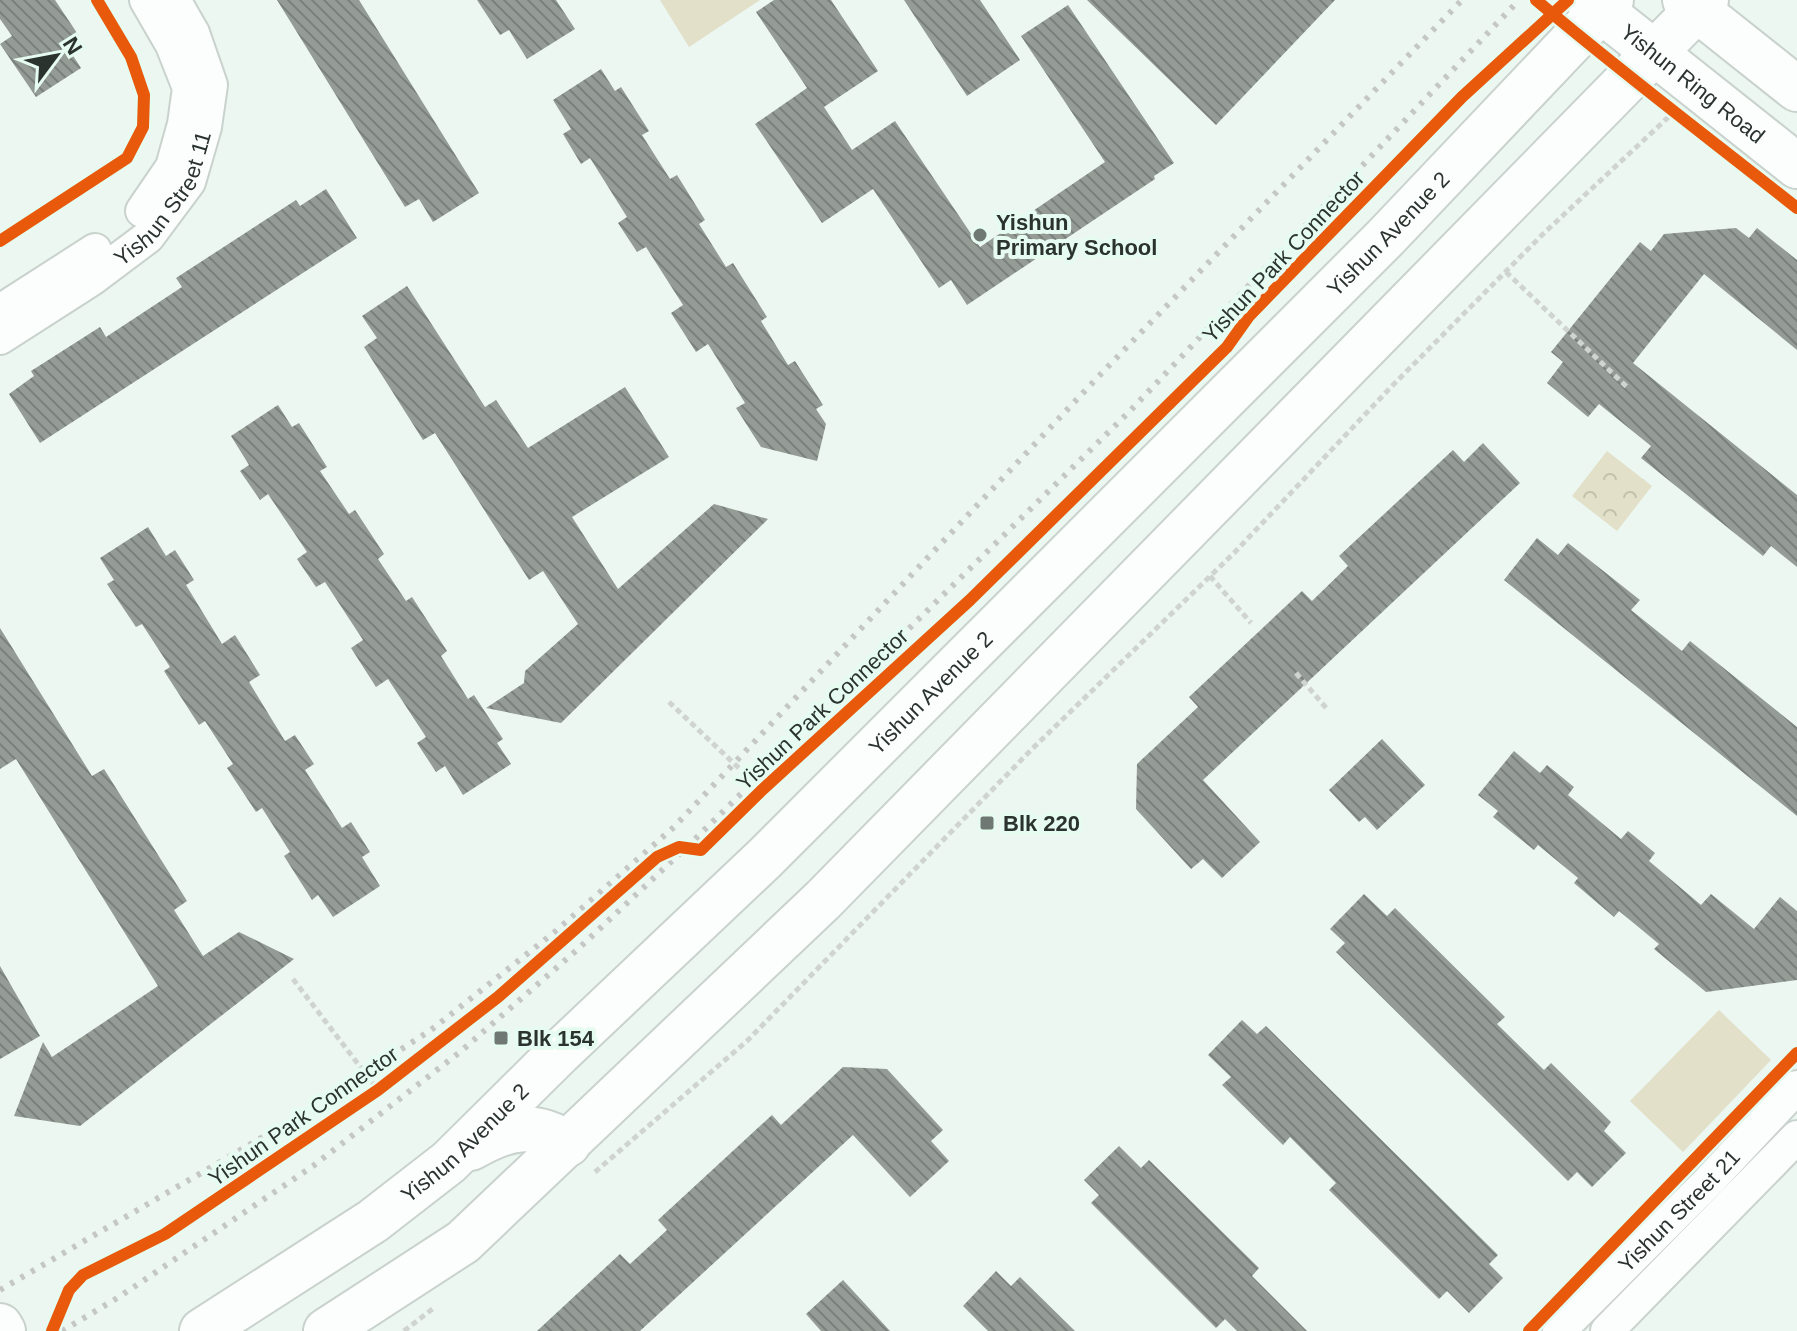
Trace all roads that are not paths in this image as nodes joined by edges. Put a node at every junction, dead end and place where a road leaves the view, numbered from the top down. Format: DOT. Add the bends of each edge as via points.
graph roads {
  1 [pos="146,0"];
  2 [pos="174,0"];
  3 [pos="1600,3"];
  4 [pos="1696,3"];
  5 [pos="1655,53"];
  6 [pos="1797,89"];
  7 [pos="1797,166"];
  8 [pos="0,311"];
  9 [pos="0,338"];
  10 [pos="1797,1087"];
  11 [pos="1797,1137"];
  12 [pos="449,1162"];
  13 [pos="577,1162"];
  14 [pos="202,1331"];
  15 [pos="326,1331"];
  16 [pos="1559,1331"];
  17 [pos="1607,1331"];
  1 -- 8 [label="street, Yishun Street 11" via="189,88 172,167 135,222"];
  2 -- 9 [label="street, Yishun Street 11" via="193,33 211,85 189,182 148,237"];
  3 -- 5 [label="main road, Yishun Ring Road"];
  3 -- 12 [label="main road, Yishun Avenue 2" via="1386,237 764,859"];
  4 -- 5 [label="main road"];
  4 -- 6 [label="main road"];
  5 -- 7 [label="main road, Yishun Ring Road"];
  5 -- 13 [label="main road" via="823,900"];
  10 -- 16 [label="street, Yishun Street 21"];
  11 -- 17 [label="street, Yishun Street 21"];
  12 -- 13 [label="main road" via="510,1130 550,1132"];
  12 -- 14 [label="main road, Yishun Avenue 2" via="381,1216"];
  13 -- 15 [label="main road"];
}
